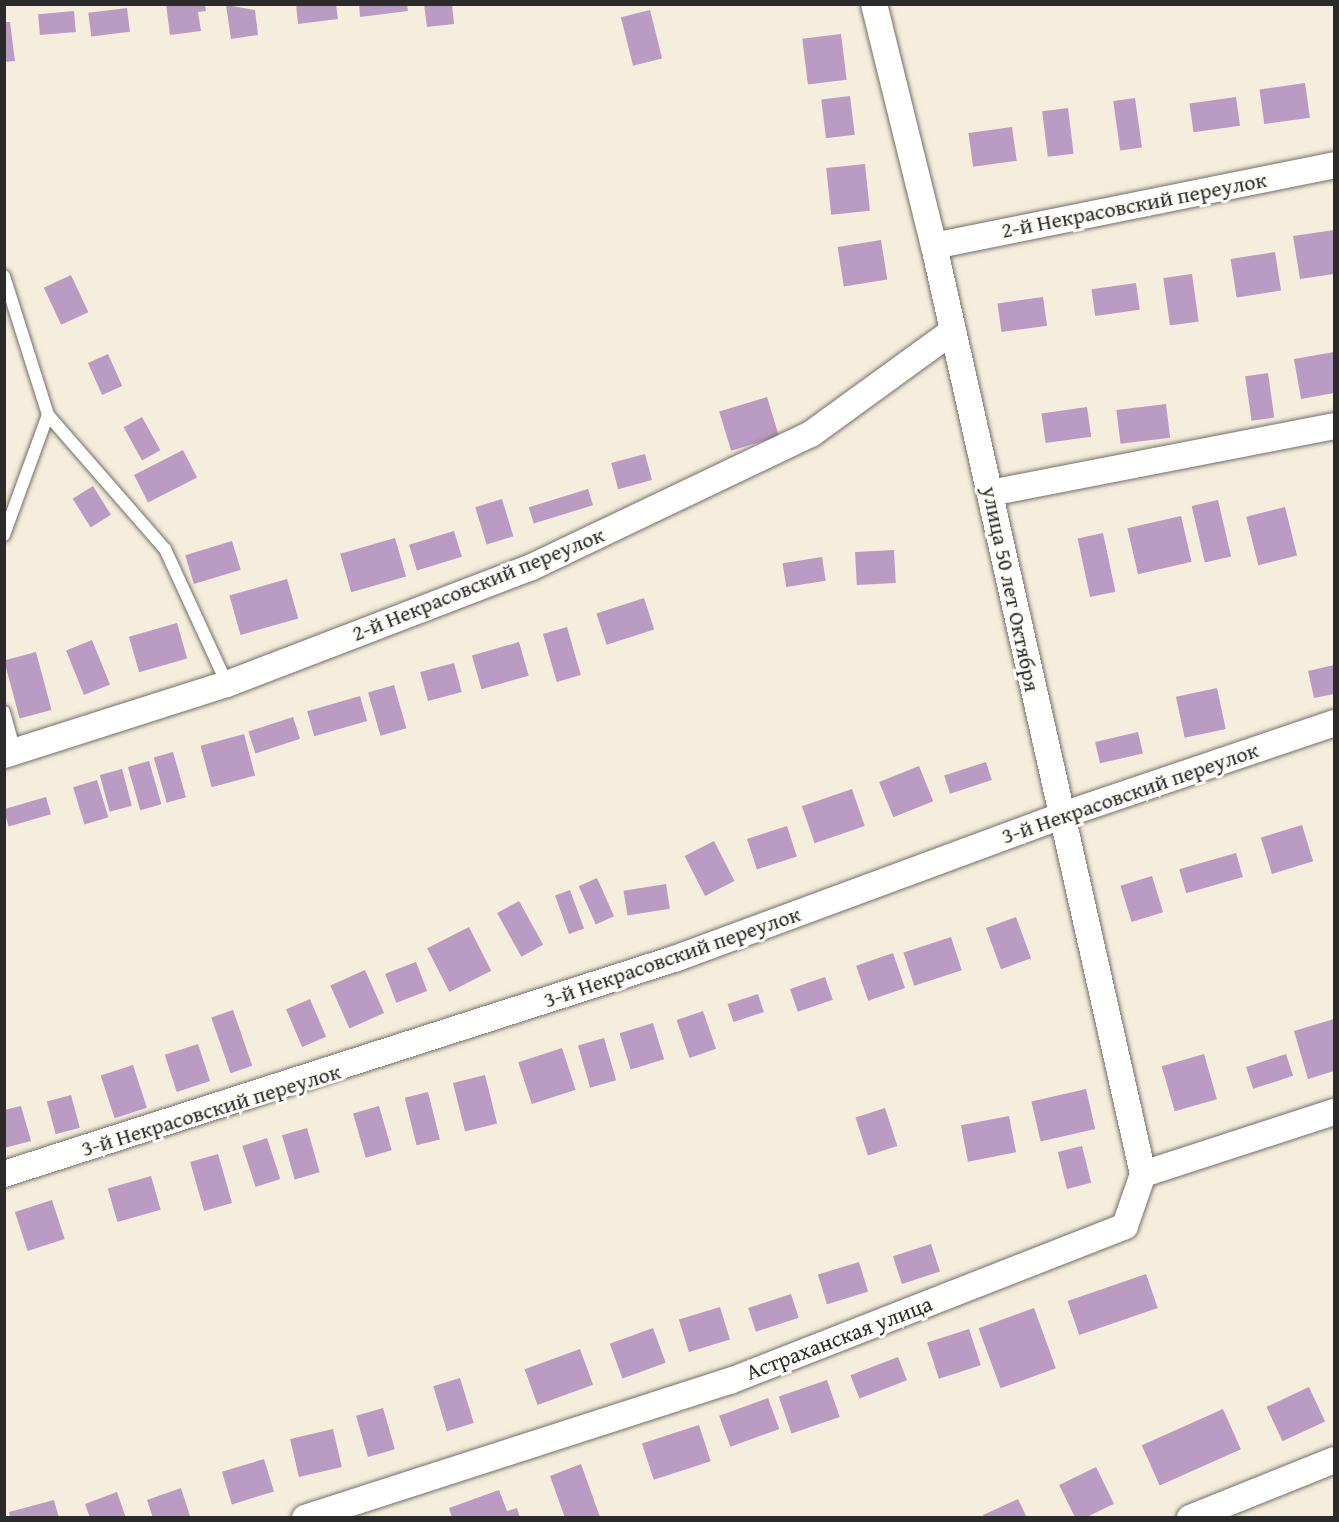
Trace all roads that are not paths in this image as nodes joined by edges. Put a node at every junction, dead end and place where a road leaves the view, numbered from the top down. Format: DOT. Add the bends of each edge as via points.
graph roads {
  1 [pos="874,4"];
  2 [pos="1335,165"];
  3 [pos="934,246"];
  4 [pos="4,276"];
  5 [pos="953,331"];
  6 [pos="48,415"];
  7 [pos="1335,426"];
  8 [pos="990,493"];
  9 [pos="4,535"];
  10 [pos="228,684"];
  11 [pos="4,712"];
  12 [pos="1335,723"];
  13 [pos="10,754"];
  14 [pos="1060,816"];
  15 [pos="1335,1112"];
  16 [pos="4,1174"];
  17 [pos="1143,1174"];
  18 [pos="1335,1460"];
  19 [pos="306,1518"];
  20 [pos="1191,1518"];
  1 -- 3 [label="street, улица 50 лет Октября"];
  2 -- 3 [label="street, 2-й Некрасовский переулок"];
  3 -- 5 [label="street, улица 50 лет Октября"];
  4 -- 6 [label="lane"];
  5 -- 8 [label="street, улица 50 лет Октября"];
  5 -- 10 [label="street, 2-й Некрасовский переулок" via="812,434 532,567"];
  6 -- 9 [label="lane"];
  6 -- 10 [label="lane" via="165,549"];
  7 -- 8 [label="street"];
  8 -- 14 [label="street, улица 50 лет Октября"];
  10 -- 13 [label="street, 2-й Некрасовский переулок"];
  11 -- 13 [label="lane"];
  12 -- 14 [label="street, 3-й Некрасовский переулок"];
  14 -- 16 [label="street, 3-й Некрасовский переулок" via="677,958"];
  14 -- 17 [label="street, улица 50 лет Октября"];
  15 -- 17 [label="street"];
  17 -- 19 [label="street, Астраханская улица" via="1125,1226 730,1381"];
  18 -- 20 [label="street"];
}
